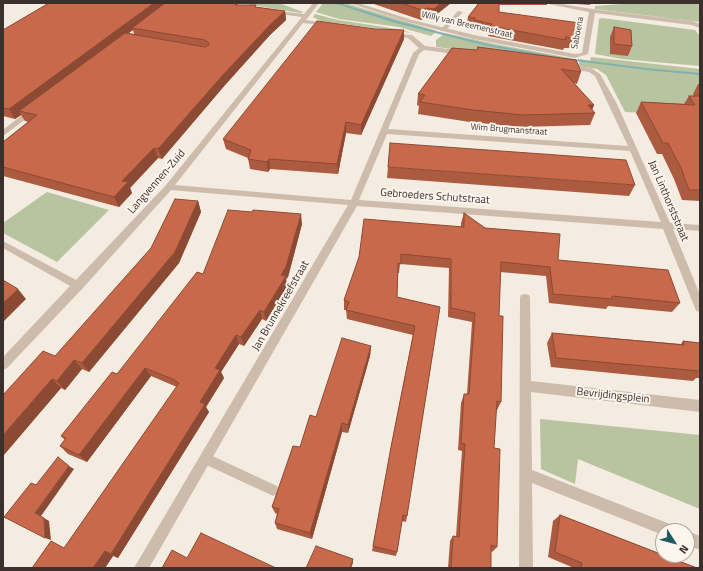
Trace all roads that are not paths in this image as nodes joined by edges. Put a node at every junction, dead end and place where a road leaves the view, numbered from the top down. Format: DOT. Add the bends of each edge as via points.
graph roads {
  1 [pos="316,3"];
  2 [pos="352,3"];
  3 [pos="546,3"];
  4 [pos="268,10"];
  5 [pos="592,11"];
  6 [pos="460,12"];
  7 [pos="303,19"];
  8 [pos="333,25"];
  9 [pos="699,25"];
  10 [pos="443,30"];
  11 [pos="387,33"];
  12 [pos="423,48"];
  13 [pos="472,54"];
  14 [pos="580,56"];
  15 [pos="558,65"];
  16 [pos="42,104"];
  17 [pos="383,131"];
  18 [pos="3,134"];
  19 [pos="633,149"];
  20 [pos="168,187"];
  21 [pos="354,203"];
  22 [pos="667,226"];
  23 [pos="700,228"];
  24 [pos="3,244"];
  25 [pos="78,286"];
  26 [pos="525,298"];
  27 [pos="700,308"];
  28 [pos="3,365"];
  29 [pos="525,386"];
  30 [pos="700,406"];
  31 [pos="206,460"];
  32 [pos="526,474"];
  33 [pos="273,490"];
  34 [pos="655,525"];
  35 [pos="141,568"];
  36 [pos="526,568"];
  1 -- 7 [label="street, Langvennen-Zuid"];
  2 -- 10 [label="street, Willy van Breemenstraat"];
  3 -- 5 [label="street"];
  4 -- 7 [label="street"];
  5 -- 9 [label="street"];
  5 -- 14 [label="street, Saboena" via="585,54"];
  6 -- 10 [label="lane"];
  7 -- 8 [label="street"];
  7 -- 20 [label="street, Langvennen-Zuid"];
  10 -- 14 [label="street, Willy van Breemenstraat"];
  11 -- 12 [label="street" via="410,36"];
  12 -- 13 [label="street"];
  12 -- 17 [label="street, Jan Brunnekreefstraat" via="416,52"];
  15 -- 19 [label="street, Jan Linthorststraat" via="591,70 598,76"];
  16 -- 18 [label="street"];
  17 -- 19 [label="street, Wim Brugmanstraat"];
  17 -- 21 [label="street, Jan Brunnekreefstraat"];
  19 -- 22 [label="street, Jan Linthorststraat"];
  20 -- 21 [label="street, Gebroeders Schutstraat"];
  20 -- 25 [label="street, Langvennen-Zuid"];
  21 -- 22 [label="street, Gebroeders Schutstraat"];
  21 -- 31 [label="street, Jan Brunnekreefstraat"];
  22 -- 23 [label="street, Gebroeders Schutstraat"];
  22 -- 27 [label="street, Jan Linthorststraat"];
  24 -- 25 [label="street"];
  25 -- 28 [label="street, Langvennen-Zuid"];
  26 -- 29 [label="street"];
  29 -- 30 [label="street, Bevrijdingsplein"];
  29 -- 32 [label="street"];
  31 -- 33 [label="lane"];
  31 -- 35 [label="street, Jan Brunnekreefstraat"];
  32 -- 34 [label="street"];
  32 -- 36 [label="street"];
}
